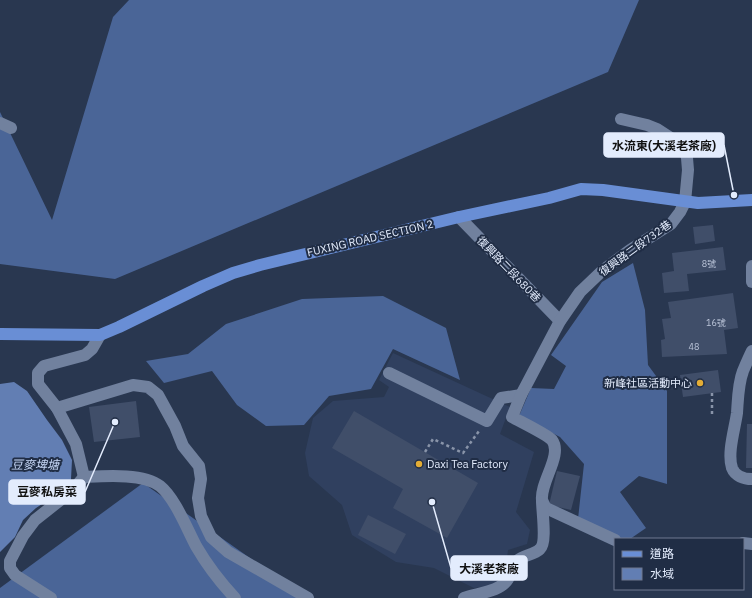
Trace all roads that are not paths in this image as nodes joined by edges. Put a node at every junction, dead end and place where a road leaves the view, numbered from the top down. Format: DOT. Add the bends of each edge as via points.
graph roads {
  1 [pos="621,119"];
  2 [pos="752,200"];
  3 [pos="685,202"];
  4 [pos="460,217"];
  5 [pos="752,266"];
  6 [pos="752,282"];
  7 [pos="560,321"];
  8 [pos="0,334"];
  9 [pos="100,335"];
  10 [pos="752,351"];
  11 [pos="388,373"];
  12 [pos="521,395"];
  13 [pos="57,408"];
  14 [pos="84,477"];
  15 [pos="752,479"];
  16 [pos="542,501"];
  17 [pos="614,540"];
  18 [pos="51,598"];
  19 [pos="235,598"];
  20 [pos="308,598"];
  21 [pos="464,598"];
  1 -- 3 [label="lane" via="658,129 685,150 688,170"];
  2 -- 3 [label="main road, FUXING ROAD SECTION 2"];
  3 -- 4 [label="main road, FUXING ROAD SECTION 2" via="581,189"];
  3 -- 7 [label="lane, 復興路二段732巷" via="671,224 602,271 580,292"];
  4 -- 7 [label="lane, 復興路二段680巷"];
  4 -- 9 [label="main road, FUXING ROAD SECTION 2" via="232,273"];
  5 -- 6 [label="lane"];
  7 -- 12 [label="lane, 復興路二段732巷"];
  8 -- 9 [label="main road, FUXING ROAD SECTION 2"];
  9 -- 13 [label="lane" via="85,355 44,366 38,373 38,384"];
  10 -- 15 [label="lane" via="743,371 738,392 730,458 732,469 737,475"];
  11 -- 12 [label="lane" via="487,421 501,398"];
  12 -- 16 [label="lane, 復興路二段732巷" via="512,417 551,439 555,446"];
  13 -- 14 [label="lane" via="76,444"];
  13 -- 20 [label="lane" via="133,385 148,387 158,395 183,446 199,466 201,478 198,498 201,516 211,537 228,552"];
  14 -- 18 [label="lane" via="73,490 35,520 10,561 10,568 15,574"];
  14 -- 19 [label="lane" via="124,476 144,479 159,486 172,500 219,581"];
  16 -- 17 [label="lane" via="546,508"];
  16 -- 21 [label="lane" via="543,537 539,550 519,559 504,585"];
}
